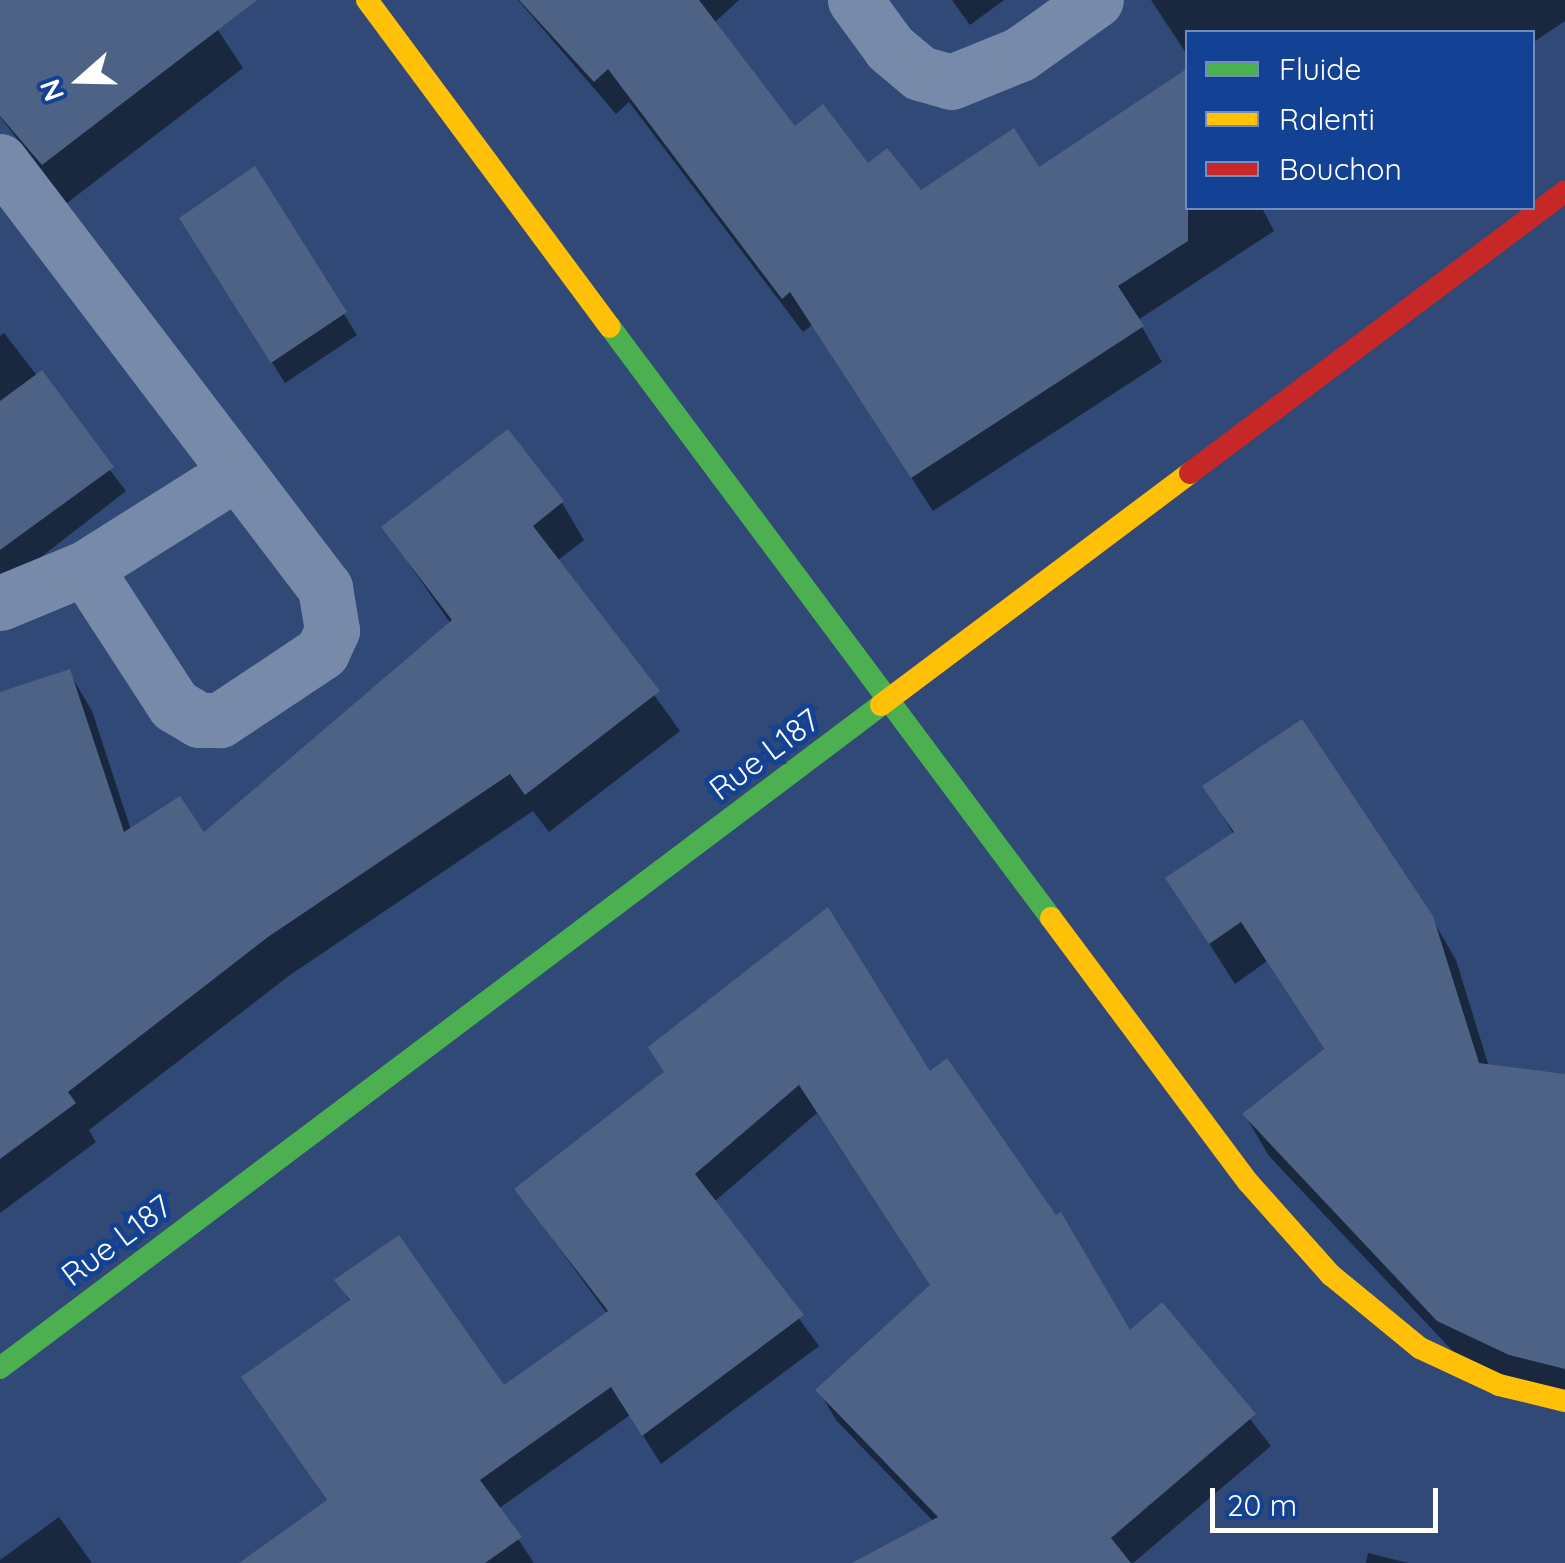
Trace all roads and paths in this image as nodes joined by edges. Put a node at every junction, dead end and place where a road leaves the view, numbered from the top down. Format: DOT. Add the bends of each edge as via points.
graph roads {
  1 [pos="367,0"];
  2 [pos="855,0"];
  3 [pos="1096,0"];
  4 [pos="0,161"];
  5 [pos="1565,191"];
  6 [pos="234,474"];
  7 [pos="85,568"];
  8 [pos="0,603"];
  9 [pos="887,702"];
  10 [pos="0,1368"];
  11 [pos="1565,1401"];
  1 -- 9 [label="street"];
  2 -- 3 [label="street" via="890,48 920,73 951,82 1020,54"];
  4 -- 6 [label="street"];
  5 -- 9 [label="street, Rue L187"];
  6 -- 7 [label="street"];
  6 -- 7 [label="street" via="324,588 332,630 322,652 220,720 199,720 174,704"];
  7 -- 8 [label="street"];
  9 -- 10 [label="street, Rue L187"];
  9 -- 11 [label="street" via="1248,1182 1331,1275 1420,1348 1499,1385"];
}
